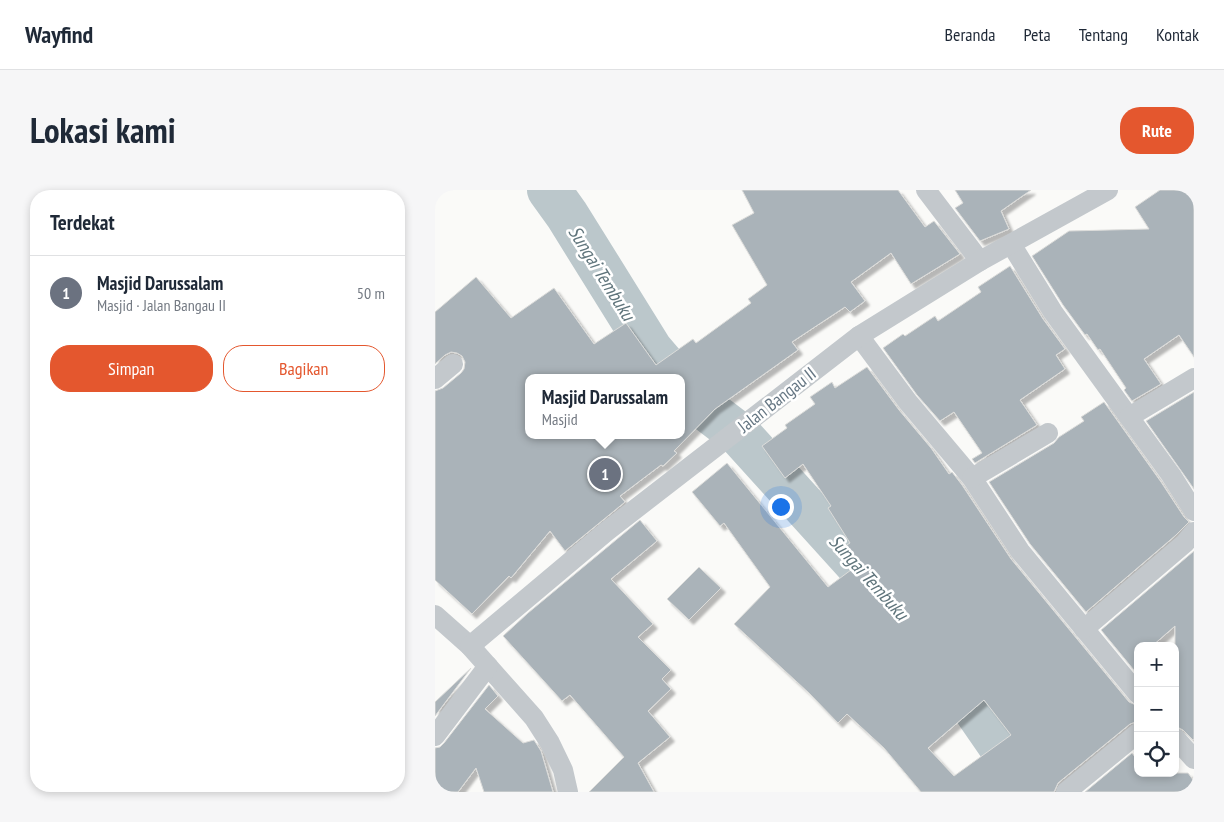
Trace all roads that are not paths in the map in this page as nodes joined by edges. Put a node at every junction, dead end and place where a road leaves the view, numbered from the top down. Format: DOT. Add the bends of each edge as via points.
graph roads {
  1 [pos="926,190"];
  2 [pos="1108,190"];
  3 [pos="1011,244"];
  4 [pos="980,261"];
  5 [pos="859,336"];
  6 [pos="453,364"];
  7 [pos="1194,378"];
  8 [pos="435,379"];
  9 [pos="1129,417"];
  10 [pos="1048,432"];
  11 [pos="973,478"];
  12 [pos="1194,511"];
  13 [pos="1194,532"];
  14 [pos="435,615"];
  15 [pos="1084,629"];
  16 [pos="470,646"];
  17 [pos="488,666"];
  18 [pos="1134,689"];
  19 [pos="435,736"];
  20 [pos="1134,736"];
  21 [pos="1179,742"];
  22 [pos="1194,759"];
  23 [pos="568,792"];
  24 [pos="1066,792"];
  1 -- 4 [label="street"];
  2 -- 3 [label="street, Jalan Bangau II"];
  3 -- 4 [label="street, Jalan Bangau II"];
  3 -- 9 [label="street" via="1053,312"];
  4 -- 5 [label="street, Jalan Bangau II"];
  5 -- 11 [label="street" via="908,402"];
  5 -- 16 [label="street, Jalan Bangau II" via="607,532"];
  6 -- 8 [label="street"];
  7 -- 9 [label="street"];
  9 -- 12 [label="street"];
  10 -- 11 [label="street"];
  11 -- 15 [label="street" via="1020,551"];
  13 -- 15 [label="street"];
  14 -- 16 [label="street"];
  15 -- 18 [label="street"];
  16 -- 17 [label="street"];
  17 -- 19 [label="street"];
  17 -- 23 [label="street" via="534,718 550,743 563,770"];
  20 -- 24 [label="street"];
  21 -- 22 [label="street"];
}
